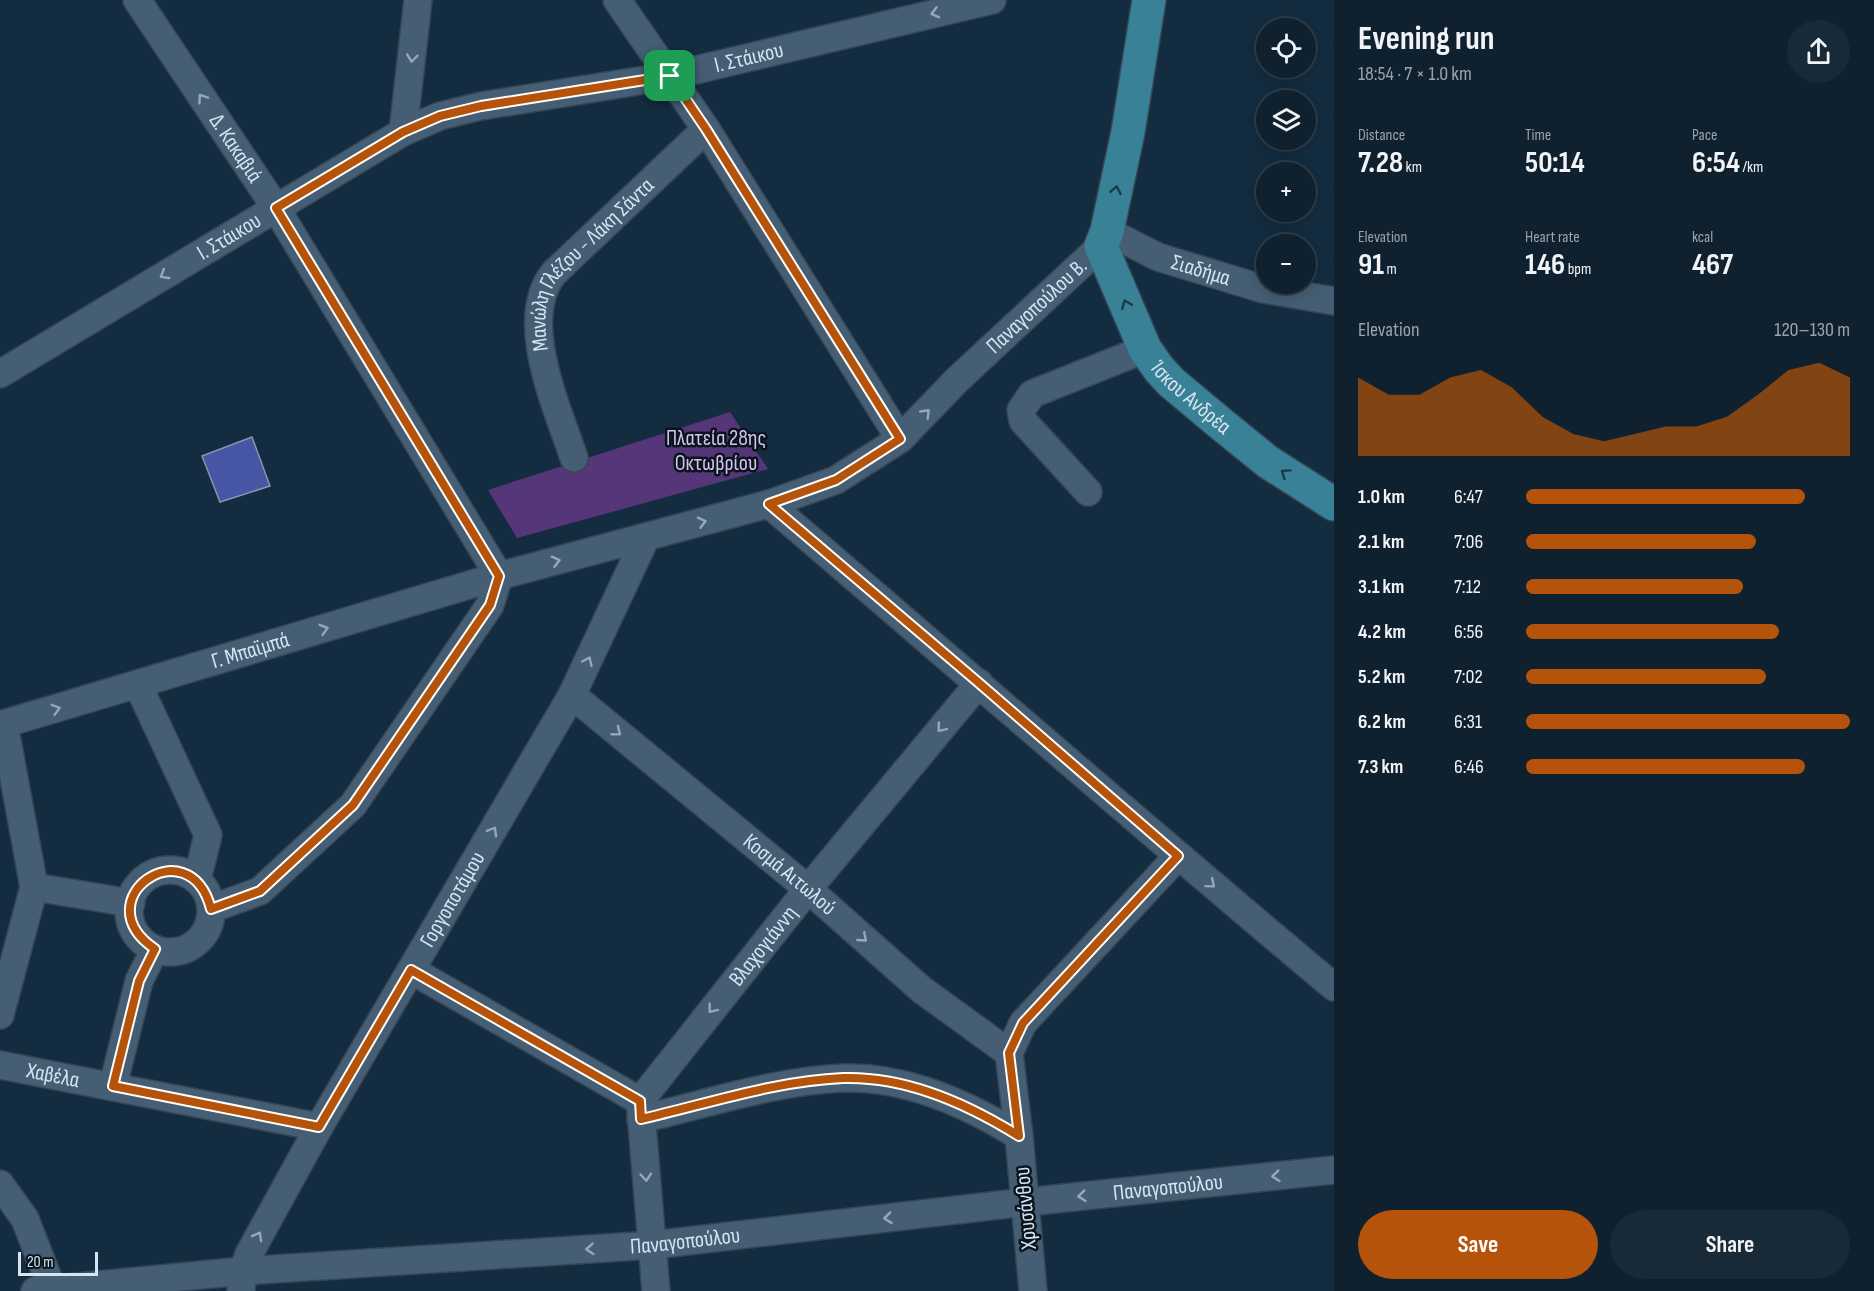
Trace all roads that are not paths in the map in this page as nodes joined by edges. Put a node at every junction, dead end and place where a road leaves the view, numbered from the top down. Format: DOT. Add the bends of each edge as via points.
graph roads {
  1 [pos="137,0"];
  2 [pos="418,0"];
  3 [pos="617,0"];
  4 [pos="1149,0"];
  5 [pos="980,1"];
  6 [pos="670,76"];
  7 [pos="706,129"];
  8 [pos="403,132"];
  9 [pos="276,208"];
  10 [pos="1104,239"];
  11 [pos="1334,300"];
  12 [pos="1144,349"];
  13 [pos="0,374"];
  14 [pos="900,439"];
  15 [pos="574,458"];
  16 [pos="1088,492"];
  17 [pos="769,504"];
  18 [pos="1334,504"];
  19 [pos="646,537"];
  20 [pos="499,576"];
  21 [pos="979,683"];
  22 [pos="138,685"];
  23 [pos="572,695"];
  24 [pos="2,724"];
  25 [pos="1178,856"];
  26 [pos="197,880"];
  27 [pos="34,887"];
  28 [pos="808,889"];
  29 [pos="131,903"];
  30 [pos="211,909"];
  31 [pos="155,949"];
  32 [pos="411,970"];
  33 [pos="1334,987"];
  34 [pos="0,1015"];
  35 [pos="1009,1053"];
  36 [pos="0,1065"];
  37 [pos="113,1086"];
  38 [pos="640,1110"];
  39 [pos="319,1127"];
  40 [pos="1019,1136"];
  41 [pos="1334,1170"];
  42 [pos="0,1184"];
  43 [pos="1026,1202"];
  44 [pos="652,1245"];
  45 [pos="242,1281"];
  46 [pos="46,1290"];
  47 [pos="656,1291"];
  48 [pos="1034,1291"];
  9 -- 1 [label="street, Δ. Κακαβιά, one-way"];
  2 -- 8 [label="street, one-way"];
  3 -- 6 [label="street"];
  10 -- 4 [label="main road, one-way" via="1128,132"];
  5 -- 6 [label="street, Ι. Στάικου, one-way"];
  6 -- 7 [label="street"];
  6 -- 8 [label="street, Ι. Στάικου" via="481,106 440,116"];
  7 -- 14 [label="street"];
  7 -- 15 [label="street, Μανώλη Γλέζου - Λάκη Σάντα" via="554,273 543,290 539,321 543,358"];
  8 -- 9 [label="street, Ι. Στάικου"];
  9 -- 13 [label="street, Ι. Στάικου, one-way"];
  9 -- 20 [label="street, Δ. Κακαβιά"];
  10 -- 11 [label="street, Σιαδήμα" via="1263,290"];
  12 -- 10 [label="main road, Ίσκου Ανδρέα, one-way"];
  14 -- 10 [label="street, Παναγοπούλου Β., one-way"];
  12 -- 16 [label="street" via="1032,394 1021,410 1023,421"];
  18 -- 12 [label="main road, Ίσκου Ανδρέα, one-way" via="1268,462 1220,423 1171,382"];
  14 -- 17 [label="street, Παναγοπούλου Β." via="836,480"];
  19 -- 17 [label="street, one-way"];
  17 -- 21 [label="street"];
  20 -- 19 [label="street, one-way"];
  23 -- 19 [label="street, Γοργοποτάμου, one-way"];
  22 -- 20 [label="street, Γ. Μπαϊμπά, one-way"];
  20 -- 30 [label="street" via="490,605 353,805 260,891"];
  21 -- 25 [label="street"];
  21 -- 28 [label="street, Βλαχογιάννη, one-way"];
  24 -- 22 [label="street, Γ. Μπαϊμπά, one-way"];
  22 -- 26 [label="street" via="208,835"];
  23 -- 28 [label="street, Κοσμά Αιτωλού, one-way"];
  32 -- 23 [label="street, Γοργοποτάμου, one-way"];
  24 -- 27 [label="street"];
  25 -- 33 [label="street, one-way"];
  25 -- 35 [label="street" via="1023,1023"];
  26 -- 29 [label="street" via="183,872 153,874 140,883"];
  26 -- 30 [label="street" via="207,893"];
  27 -- 29 [label="street"];
  27 -- 34 [label="street"];
  28 -- 35 [label="street, Κοσμά Αιτωλού, one-way" via="922,990"];
  28 -- 38 [label="street, Βλαχογιάννη, one-way"];
  29 -- 31 [label="street" via="132,926 141,940"];
  30 -- 31 [label="street" via="209,925 201,939 187,949"];
  31 -- 37 [label="street" via="139,981"];
  32 -- 38 [label="street"];
  32 -- 39 [label="street, Γοργοποτάμου"];
  35 -- 40 [label="street, Χρυσάνθου"];
  36 -- 37 [label="street, Χαβέλα"];
  37 -- 39 [label="street, Χαβέλα"];
  38 -- 40 [label="street" via="679,1110 784,1085 844,1078 917,1088 989,1117"];
  38 -- 44 [label="street, one-way"];
  45 -- 39 [label="street, Γοργοποτάμου, one-way" via="249,1254"];
  40 -- 43 [label="street, Χρυσάνθου"];
  41 -- 43 [label="street, Παναγοπούλου, one-way"];
  42 -- 46 [label="street" via="25,1219"];
  43 -- 44 [label="street, Παναγοπούλου, one-way"];
  43 -- 48 [label="street, Χρυσάνθου"];
  44 -- 45 [label="street, Παναγοπούλου, one-way"];
  44 -- 47 [label="street"];
  45 -- 46 [label="street, Παναγοπούλου"];
}
